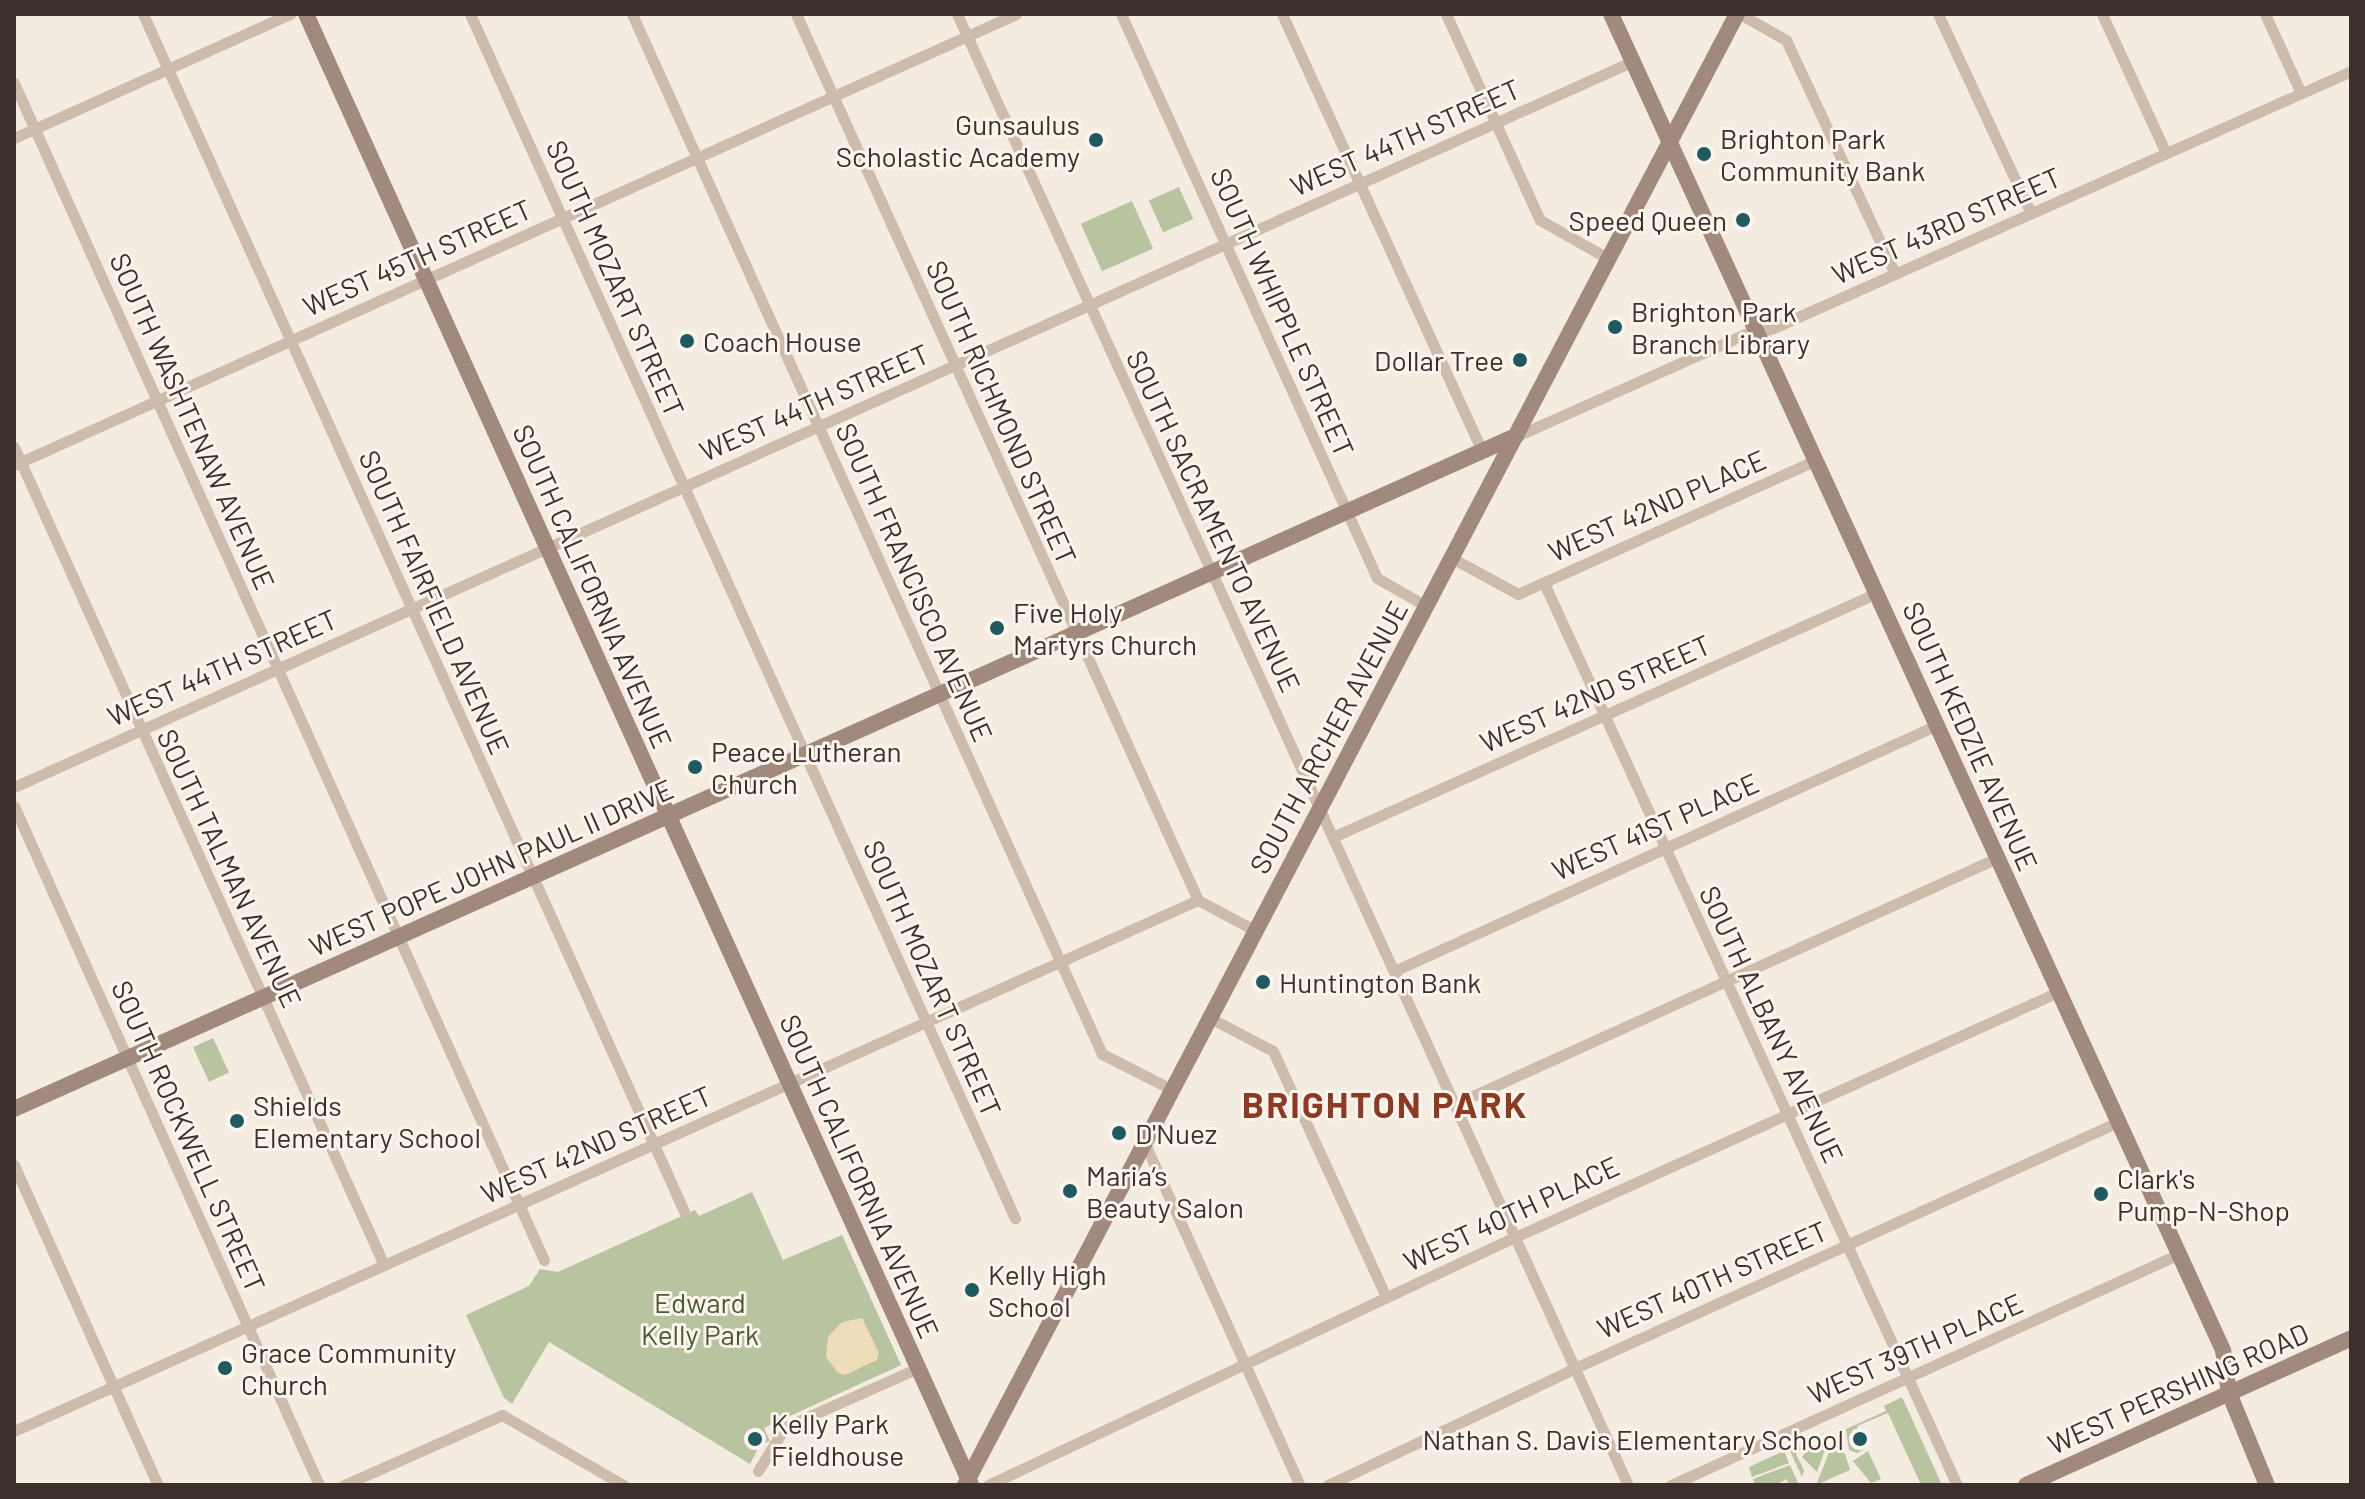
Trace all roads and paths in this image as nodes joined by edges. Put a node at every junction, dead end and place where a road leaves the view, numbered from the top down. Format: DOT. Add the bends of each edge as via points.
graph roads {
  1 [pos="143,14"];
  2 [pos="290,14"];
  3 [pos="306,14"];
  4 [pos="470,14"];
  5 [pos="632,14"];
  6 [pos="796,14"];
  7 [pos="957,14"];
  8 [pos="1016,14"];
  9 [pos="1121,14"];
  10 [pos="1282,14"];
  11 [pos="1446,14"];
  12 [pos="1611,14"];
  13 [pos="1738,14"];
  14 [pos="1938,14"];
  15 [pos="2102,14"];
  16 [pos="2265,14"];
  17 [pos="967,36"];
  18 [pos="1633,61"];
  19 [pos="168,69"];
  20 [pos="2351,71"];
  21 [pos="14,83"];
  22 [pos="2301,93"];
  23 [pos="833,96"];
  24 [pos="1495,123"];
  25 [pos="35,129"];
  26 [pos="14,138"];
  27 [pos="1670,140"];
  28 [pos="2166,153"];
  29 [pos="697,157"];
  30 [pos="1360,183"];
  31 [pos="2031,213"];
  32 [pos="562,218"];
  33 [pos="1225,243"];
  34 [pos="1609,259"];
  35 [pos="1895,274"];
  36 [pos="426,279"];
  37 [pos="1089,305"];
  38 [pos="1758,331"];
  39 [pos="291,340"];
  40 [pos="955,365"];
  41 [pos="157,400"];
  42 [pos="818,426"];
  43 [pos="1516,436"];
  44 [pos="14,447"];
  45 [pos="1482,451"];
  46 [pos="1816,460"];
  47 [pos="17,463"];
  48 [pos="684,486"];
  49 [pos="1347,512"];
  50 [pos="547,548"];
  51 [pos="1452,558"];
  52 [pos="1211,573"];
  53 [pos="1544,583"];
  54 [pos="1877,593"];
  55 [pos="1426,606"];
  56 [pos="412,608"];
  57 [pos="1076,633"];
  58 [pos="278,668"];
  59 [pos="939,695"];
  60 [pos="1604,715"];
  61 [pos="1937,725"];
  62 [pos="140,730"];
  63 [pos="805,755"];
  64 [pos="14,787"];
  65 [pos="14,806"];
  66 [pos="1320,807"];
  67 [pos="669,816"];
  68 [pos="1333,837"];
  69 [pos="1665,848"];
  70 [pos="1997,858"];
  71 [pos="533,877"];
  72 [pos="1198,900"];
  73 [pos="1256,931"];
  74 [pos="399,937"];
  75 [pos="1060,962"];
  76 [pos="1394,971"];
  77 [pos="1726,981"];
  78 [pos="2058,992"];
  79 [pos="263,998"];
  80 [pos="1210,1018"];
  81 [pos="926,1022"];
  82 [pos="127,1058"];
  83 [pos="790,1083"];
  84 [pos="1173,1090"];
  85 [pos="1455,1104"];
  86 [pos="14,1109"];
  87 [pos="1787,1114"];
  88 [pos="2118,1122"];
  89 [pos="654,1144"];
  90 [pos="1145,1144"];
  91 [pos="14,1165"];
  92 [pos="519,1205"];
  93 [pos="684,1211"];
  94 [pos="1015,1218"];
  95 [pos="1515,1237"];
  96 [pos="1847,1245"];
  97 [pos="2179,1254"];
  98 [pos="544,1260"];
  99 [pos="384,1265"];
  100 [pos="1386,1297"];
  101 [pos="248,1326"];
  102 [pos="2351,1338"];
  103 [pos="1245,1364"];
  104 [pos="918,1368"];
  105 [pos="1575,1368"];
  106 [pos="1907,1377"];
  107 [pos="113,1386"];
  108 [pos="2229,1393"];
  109 [pos="14,1431"];
  110 [pos="758,1471"];
  111 [pos="968,1483"];
  112 [pos="158,1485"];
  113 [pos="319,1485"];
  114 [pos="344,1485"];
  115 [pos="623,1485"];
  116 [pos="988,1485"];
  117 [pos="1300,1485"];
  118 [pos="1328,1485"];
  119 [pos="1628,1485"];
  120 [pos="1671,1485"];
  121 [pos="1957,1485"];
  122 [pos="2026,1485"];
  123 [pos="2267,1485"];
  1 -- 19 [label="street, SOUTH FAIRFIELD AVENUE"];
  2 -- 19 [label="street"];
  3 -- 36 [label="main road, SOUTH CALIFORNIA AVENUE"];
  4 -- 32 [label="street, SOUTH MOZART STREET"];
  5 -- 29 [label="street, SOUTH FRANCISCO AVENUE"];
  6 -- 23 [label="street, SOUTH RICHMOND STREET"];
  7 -- 17 [label="street, SOUTH SACRAMENTO AVENUE"];
  8 -- 17 [label="street, WEST 45TH STREET"];
  9 -- 33 [label="street, SOUTH WHIPPLE STREET"];
  10 -- 30 [label="street"];
  11 -- 24 [label="street"];
  12 -- 18 [label="main road, SOUTH KEDZIE AVENUE"];
  13 -- 27 [label="main road, SOUTH ARCHER AVENUE"];
  13 -- 35 [label="street" via="1786,40"];
  14 -- 31 [label="street"];
  15 -- 28 [label="street"];
  16 -- 22 [label="street"];
  17 -- 23 [label="street, WEST 45TH STREET"];
  17 -- 37 [label="street, SOUTH SACRAMENTO AVENUE"];
  18 -- 24 [label="street, WEST 44TH STREET"];
  18 -- 27 [label="main road, SOUTH KEDZIE AVENUE"];
  19 -- 25 [label="street"];
  19 -- 39 [label="street, SOUTH FAIRFIELD AVENUE"];
  20 -- 22 [label="street, WEST 43RD STREET"];
  21 -- 25 [label="street, SOUTH WASHTENAW AVENUE"];
  22 -- 28 [label="street, WEST 43RD STREET"];
  23 -- 29 [label="street, WEST 45TH STREET"];
  23 -- 40 [label="street, SOUTH RICHMOND STREET"];
  24 -- 30 [label="street, WEST 44TH STREET"];
  24 -- 34 [label="street" via="1540,220"];
  25 -- 26 [label="street"];
  25 -- 41 [label="street, SOUTH WASHTENAW AVENUE"];
  27 -- 34 [label="main road, SOUTH ARCHER AVENUE"];
  27 -- 38 [label="main road, SOUTH KEDZIE AVENUE"];
  28 -- 31 [label="street, WEST 43RD STREET"];
  29 -- 32 [label="street, WEST 45TH STREET"];
  29 -- 42 [label="street, SOUTH FRANCISCO AVENUE"];
  30 -- 33 [label="street, WEST 44TH STREET"];
  30 -- 45 [label="street"];
  31 -- 35 [label="street, WEST 43RD STREET"];
  32 -- 36 [label="street, WEST 45TH STREET"];
  32 -- 48 [label="street, SOUTH MOZART STREET"];
  33 -- 37 [label="street, WEST 44TH STREET"];
  33 -- 49 [label="street, SOUTH WHIPPLE STREET"];
  34 -- 43 [label="main road, SOUTH ARCHER AVENUE"];
  35 -- 38 [label="street, WEST 43RD STREET"];
  36 -- 39 [label="street, WEST 45TH STREET"];
  36 -- 50 [label="main road, SOUTH CALIFORNIA AVENUE"];
  37 -- 40 [label="street, WEST 44TH STREET"];
  37 -- 52 [label="street, SOUTH SACRAMENTO AVENUE"];
  38 -- 43 [label="street, WEST 43RD STREET"];
  38 -- 46 [label="main road, SOUTH KEDZIE AVENUE"];
  39 -- 41 [label="street, WEST 45TH STREET"];
  39 -- 56 [label="street, SOUTH FAIRFIELD AVENUE"];
  40 -- 42 [label="street, WEST 44TH STREET"];
  40 -- 57 [label="street, SOUTH RICHMOND STREET"];
  41 -- 47 [label="street, WEST 45TH STREET"];
  41 -- 58 [label="street, SOUTH WASHTENAW AVENUE"];
  42 -- 48 [label="street, WEST 44TH STREET"];
  42 -- 59 [label="street, SOUTH FRANCISCO AVENUE"];
  43 -- 45 [label="main road, WEST POPE JOHN PAUL II DRIVE"];
  43 -- 51 [label="main road, SOUTH ARCHER AVENUE"];
  44 -- 47 [label="street, SOUTH TALMAN AVENUE"];
  45 -- 49 [label="main road, WEST POPE JOHN PAUL II DRIVE"];
  46 -- 53 [label="street, WEST 42ND PLACE"];
  46 -- 54 [label="main road, SOUTH KEDZIE AVENUE"];
  47 -- 62 [label="street, SOUTH TALMAN AVENUE"];
  48 -- 50 [label="street, WEST 44TH STREET"];
  48 -- 63 [label="street, SOUTH MOZART STREET"];
  49 -- 52 [label="main road, WEST POPE JOHN PAUL II DRIVE"];
  49 -- 55 [label="street, SOUTH WHIPPLE STREET" via="1377,578"];
  50 -- 56 [label="street, WEST 44TH STREET"];
  50 -- 67 [label="main road, SOUTH CALIFORNIA AVENUE"];
  51 -- 53 [label="street, WEST 42ND PLACE" via="1518,594"];
  51 -- 55 [label="main road, SOUTH ARCHER AVENUE"];
  52 -- 57 [label="main road, WEST POPE JOHN PAUL II DRIVE"];
  52 -- 66 [label="street, SOUTH SACRAMENTO AVENUE"];
  53 -- 60 [label="street, SOUTH ALBANY AVENUE"];
  54 -- 60 [label="street, WEST 42ND STREET"];
  54 -- 61 [label="main road, SOUTH KEDZIE AVENUE"];
  55 -- 66 [label="main road, SOUTH ARCHER AVENUE"];
  56 -- 58 [label="street, WEST 44TH STREET"];
  56 -- 71 [label="street, SOUTH FAIRFIELD AVENUE"];
  57 -- 59 [label="main road, WEST POPE JOHN PAUL II DRIVE"];
  57 -- 72 [label="street, SOUTH RICHMOND STREET"];
  58 -- 62 [label="street, WEST 44TH STREET"];
  58 -- 74 [label="street, SOUTH WASHTENAW AVENUE"];
  59 -- 63 [label="main road, WEST POPE JOHN PAUL II DRIVE"];
  59 -- 75 [label="street, SOUTH FRANCISCO AVENUE"];
  60 -- 68 [label="street, WEST 42ND STREET"];
  60 -- 69 [label="street, SOUTH ALBANY AVENUE"];
  61 -- 69 [label="street, WEST 41ST PLACE"];
  61 -- 70 [label="main road, SOUTH KEDZIE AVENUE"];
  62 -- 64 [label="street, WEST 44TH STREET"];
  62 -- 79 [label="street, SOUTH TALMAN AVENUE"];
  63 -- 67 [label="main road, WEST POPE JOHN PAUL II DRIVE"];
  63 -- 81 [label="street, SOUTH MOZART STREET"];
  65 -- 82 [label="street, SOUTH ROCKWELL STREET"];
  66 -- 68 [label="street, SOUTH SACRAMENTO AVENUE"];
  66 -- 73 [label="main road, SOUTH ARCHER AVENUE"];
  67 -- 71 [label="main road, WEST POPE JOHN PAUL II DRIVE"];
  67 -- 83 [label="main road, SOUTH CALIFORNIA AVENUE"];
  68 -- 76 [label="street, SOUTH SACRAMENTO AVENUE"];
  69 -- 76 [label="street, WEST 41ST PLACE"];
  69 -- 77 [label="street, SOUTH ALBANY AVENUE"];
  70 -- 77 [label="street"];
  70 -- 78 [label="main road, SOUTH KEDZIE AVENUE"];
  71 -- 74 [label="main road, WEST POPE JOHN PAUL II DRIVE"];
  71 -- 89 [label="street, SOUTH FAIRFIELD AVENUE"];
  72 -- 73 [label="street"];
  72 -- 75 [label="street, WEST 42ND STREET"];
  73 -- 80 [label="main road, SOUTH ARCHER AVENUE"];
  74 -- 79 [label="main road, WEST POPE JOHN PAUL II DRIVE"];
  74 -- 92 [label="street, SOUTH WASHTENAW AVENUE"];
  75 -- 81 [label="street, WEST 42ND STREET"];
  75 -- 84 [label="street, SOUTH FRANCISCO AVENUE" via="1102,1054"];
  76 -- 85 [label="street, SOUTH SACRAMENTO AVENUE"];
  77 -- 85 [label="street"];
  77 -- 87 [label="street, SOUTH ALBANY AVENUE"];
  78 -- 87 [label="street, WEST 40TH PLACE"];
  78 -- 88 [label="main road, SOUTH KEDZIE AVENUE"];
  79 -- 82 [label="main road, WEST POPE JOHN PAUL II DRIVE"];
  79 -- 99 [label="street, SOUTH TALMAN AVENUE"];
  80 -- 84 [label="main road, SOUTH ARCHER AVENUE"];
  80 -- 100 [label="street" via="1273,1051"];
  81 -- 83 [label="street, WEST 42ND STREET"];
  81 -- 94 [label="street, SOUTH MOZART STREET"];
  82 -- 86 [label="main road, WEST POPE JOHN PAUL II DRIVE"];
  82 -- 101 [label="street, SOUTH ROCKWELL STREET"];
  83 -- 89 [label="street, WEST 42ND STREET"];
  83 -- 104 [label="main road, SOUTH CALIFORNIA AVENUE"];
  84 -- 90 [label="main road, SOUTH ARCHER AVENUE"];
  85 -- 95 [label="street, SOUTH SACRAMENTO AVENUE"];
  87 -- 95 [label="street, WEST 40TH PLACE"];
  87 -- 96 [label="street, SOUTH ALBANY AVENUE"];
  88 -- 96 [label="street, WEST 40TH STREET"];
  88 -- 97 [label="main road, SOUTH KEDZIE AVENUE"];
  89 -- 92 [label="street, WEST 42ND STREET"];
  89 -- 93 [label="street, SOUTH FAIRFIELD AVENUE"];
  90 -- 103 [label="street"];
  90 -- 111 [label="main road, SOUTH ARCHER AVENUE"];
  91 -- 107 [label="street"];
  92 -- 98 [label="street, SOUTH WASHTENAW AVENUE"];
  92 -- 99 [label="street, WEST 42ND STREET"];
  95 -- 100 [label="street, WEST 40TH PLACE"];
  95 -- 105 [label="street, SOUTH SACRAMENTO AVENUE"];
  96 -- 105 [label="street, WEST 40TH STREET"];
  96 -- 106 [label="street, SOUTH ALBANY AVENUE"];
  97 -- 106 [label="street, WEST 39TH PLACE"];
  97 -- 108 [label="main road, SOUTH KEDZIE AVENUE" via="2223,1350"];
  99 -- 101 [label="street, WEST 42ND STREET"];
  100 -- 103 [label="street, WEST 40TH PLACE"];
  101 -- 107 [label="street, WEST 42ND STREET"];
  101 -- 113 [label="street, SOUTH ROCKWELL STREET"];
  102 -- 108 [label="main road, WEST PERSHING ROAD"];
  103 -- 116 [label="street, WEST 40TH PLACE"];
  103 -- 117 [label="street"];
  104 -- 110 [label="street" via="785,1427"];
  104 -- 111 [label="main road, SOUTH CALIFORNIA AVENUE"];
  105 -- 118 [label="street, WEST 40TH STREET"];
  105 -- 119 [label="street, SOUTH SACRAMENTO AVENUE"];
  106 -- 120 [label="street, WEST 39TH PLACE"];
  106 -- 121 [label="street, SOUTH ALBANY AVENUE"];
  107 -- 109 [label="street, WEST 42ND STREET"];
  107 -- 112 [label="street"];
  108 -- 122 [label="main road, WEST PERSHING ROAD"];
  108 -- 123 [label="main road, SOUTH KEDZIE AVENUE"];
  114 -- 115 [label="street" via="502,1415"];
}
